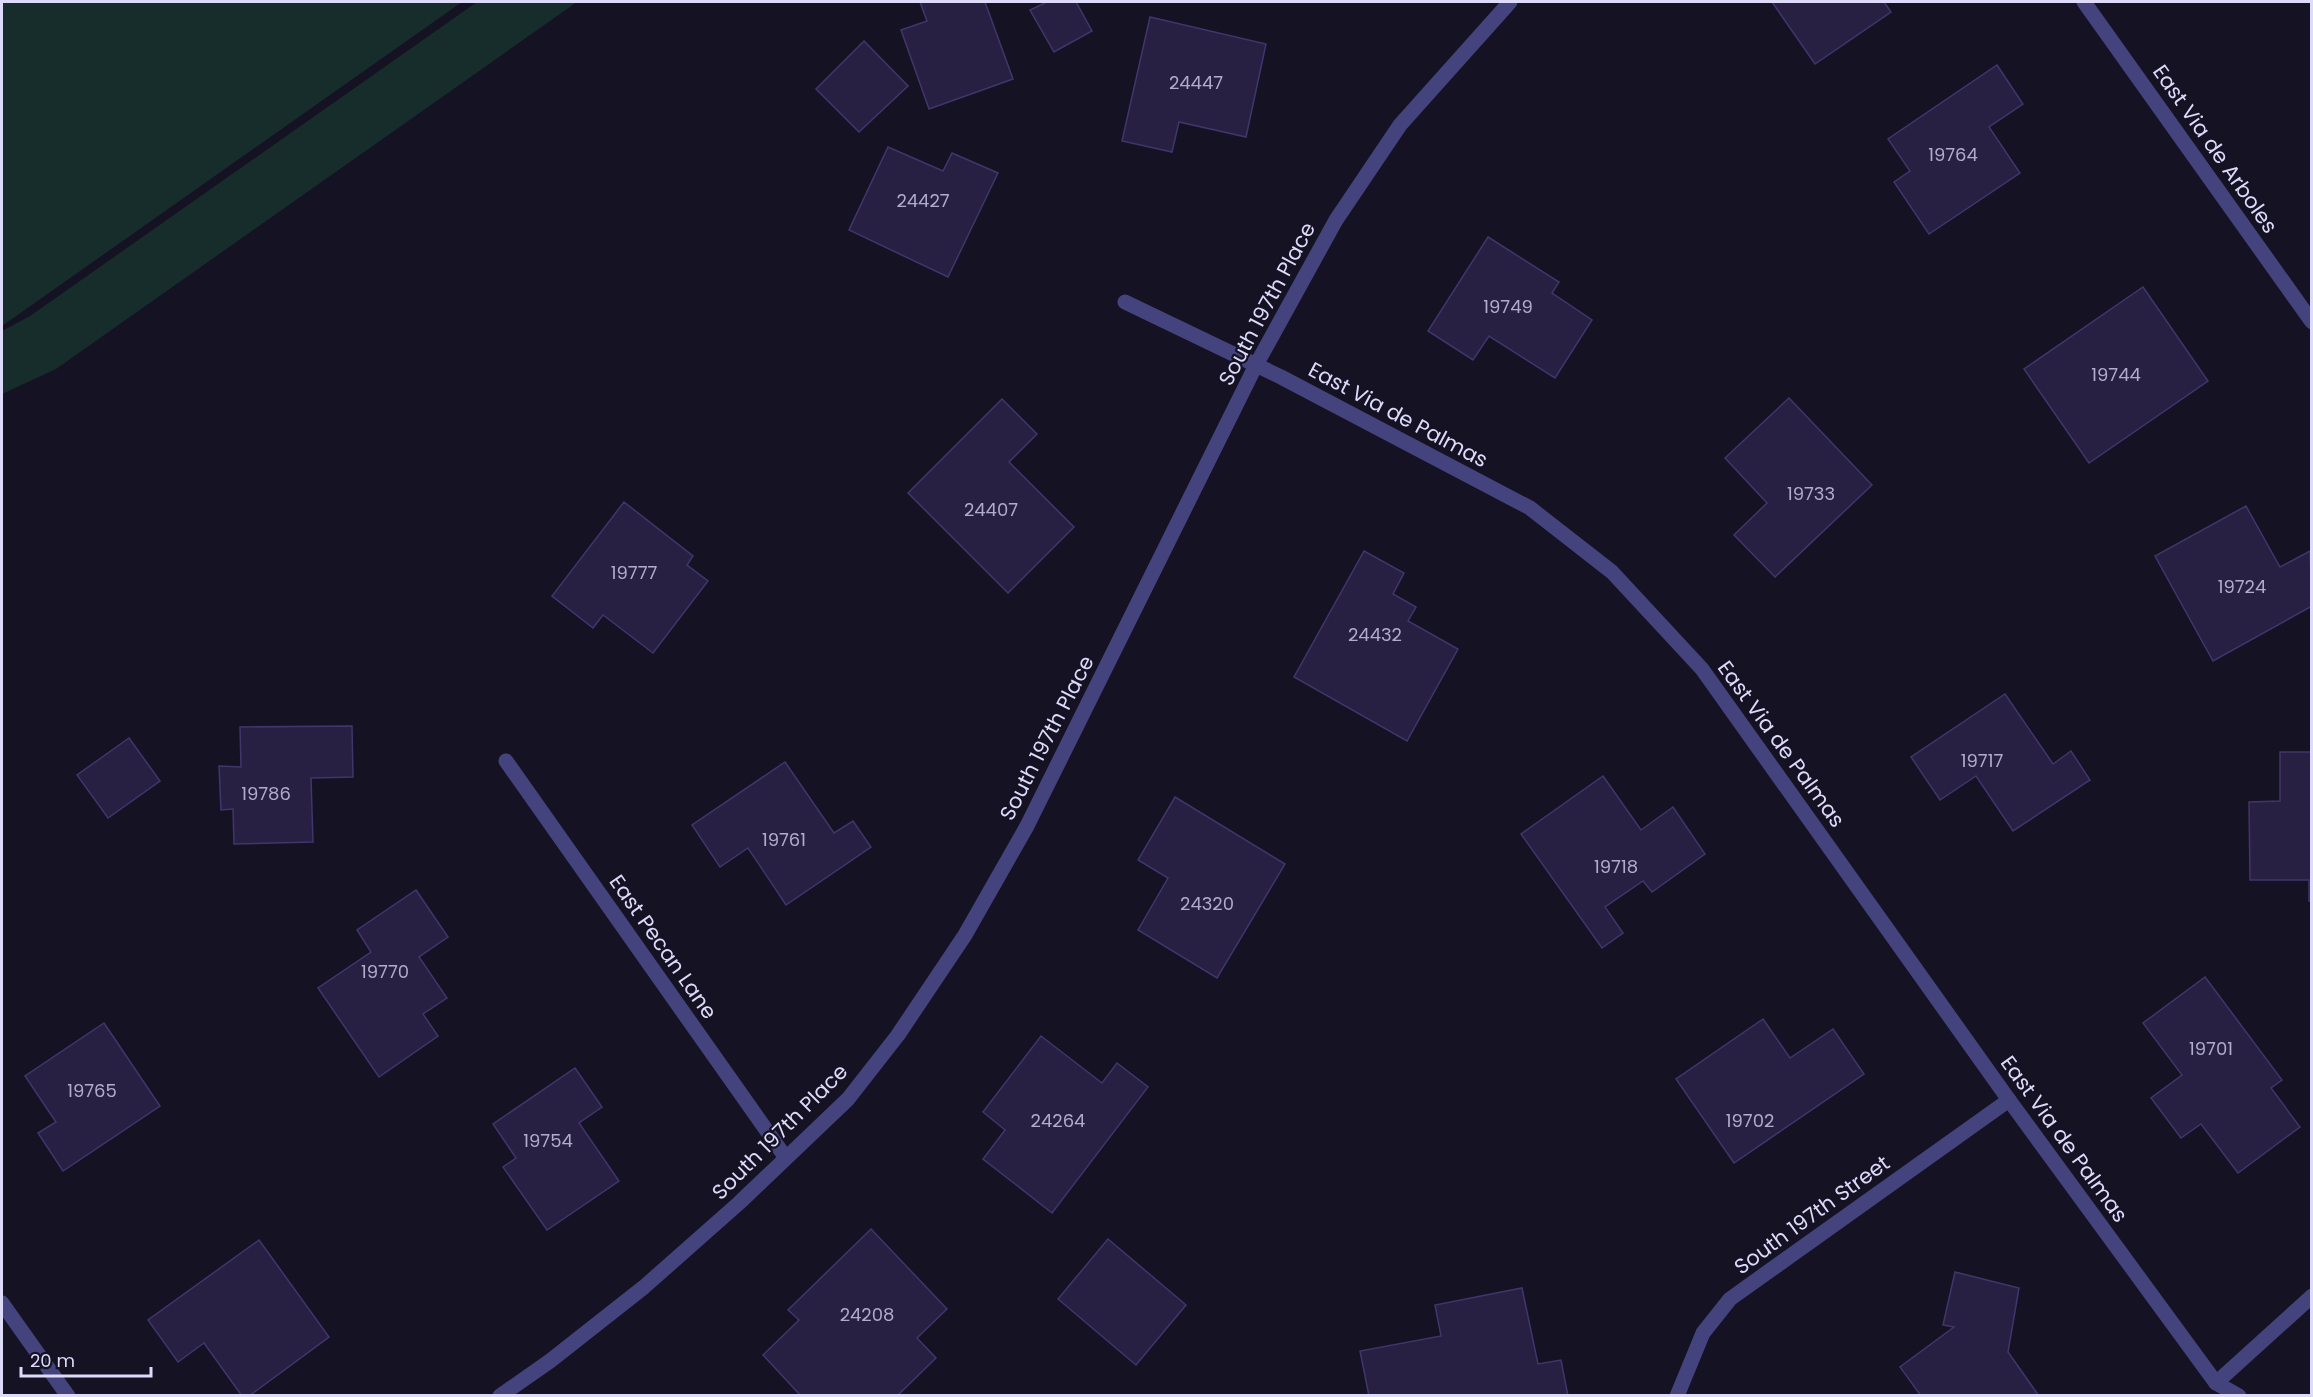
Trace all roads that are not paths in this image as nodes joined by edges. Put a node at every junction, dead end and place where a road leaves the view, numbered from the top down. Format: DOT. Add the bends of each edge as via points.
graph roads {
  1 [pos="1510,2"];
  2 [pos="2084,2"];
  3 [pos="1125,302"];
  4 [pos="2312,322"];
  5 [pos="1256,365"];
  6 [pos="506,761"];
  7 [pos="2009,1100"];
  8 [pos="786,1158"];
  9 [pos="2312,1296"];
  10 [pos="2,1304"];
  11 [pos="2216,1383"];
  12 [pos="68,1395"];
  13 [pos="500,1395"];
  14 [pos="1677,1395"];
  15 [pos="2239,1395"];
  1 -- 5 [label="street, South 197th Place" via="1400,125 1336,220"];
  2 -- 4 [label="street, East Via de Arboles"];
  3 -- 5 [label="street, East Via de Palmas"];
  5 -- 7 [label="street, East Via de Palmas" via="1530,508 1612,572 1702,669"];
  5 -- 8 [label="street, South 197th Place" via="1027,826 965,935 898,1035 848,1099"];
  6 -- 8 [label="street, East Pecan Lane"];
  7 -- 11 [label="street, East Via de Palmas"];
  7 -- 14 [label="street, South 197th Street" via="1730,1299 1703,1333"];
  8 -- 13 [label="street, South 197th Place" via="644,1287"];
  9 -- 11 [label="street"];
  10 -- 12 [label="street"];
  11 -- 15 [label="street, East Via de Palmas"];
}
